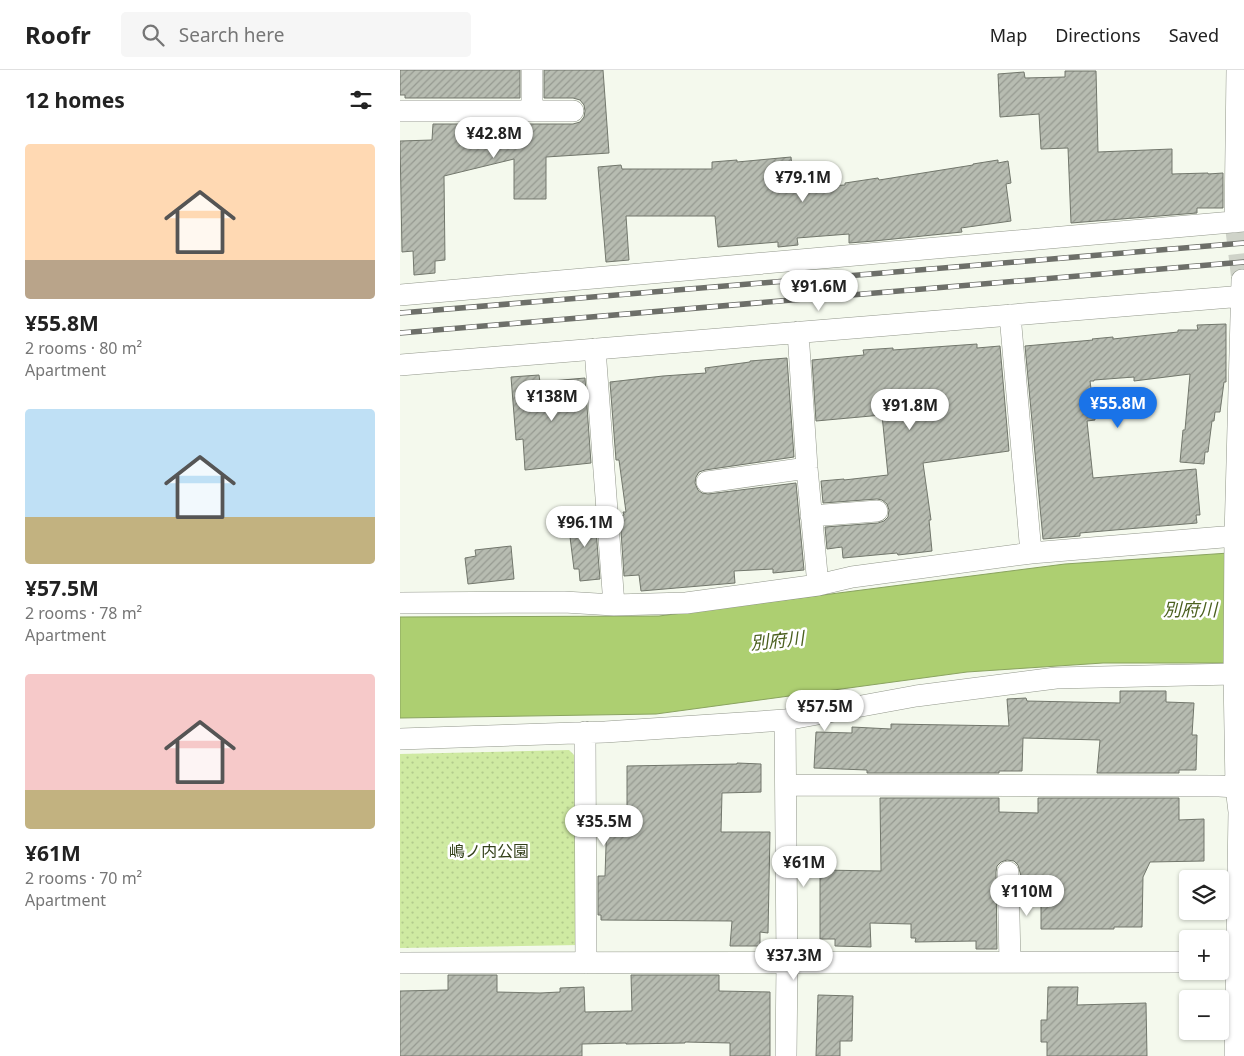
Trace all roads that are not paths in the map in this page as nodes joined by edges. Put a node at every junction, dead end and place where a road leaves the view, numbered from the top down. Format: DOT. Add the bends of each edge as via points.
graph roads {
  1 [pos="532,70"];
  2 [pos="1237,70"];
  3 [pos="532,111"];
  4 [pos="573,111"];
  5 [pos="400,112"];
  6 [pos="1239,221"];
  7 [pos="1243,291"];
  8 [pos="400,295"];
  9 [pos="1010,315"];
  10 [pos="798,332"];
  11 [pos="595,349"];
  12 [pos="400,365"];
  13 [pos="807,468"];
  14 [pos="707,482"];
  15 [pos="877,511"];
  16 [pos="811,516"];
  17 [pos="1240,536"];
  18 [pos="1031,552"];
  19 [pos="818,585"];
  20 [pos="400,603"];
  21 [pos="614,605"];
  22 [pos="1239,673"];
  23 [pos="785,720"];
  24 [pos="585,732"];
  25 [pos="400,739"];
  26 [pos="1240,749"];
  27 [pos="786,785"];
  28 [pos="1219,786"];
  29 [pos="1241,813"];
  30 [pos="1008,872"];
  31 [pos="1240,929"];
  32 [pos="1229,959"];
  33 [pos="787,962"];
  34 [pos="1010,962"];
  35 [pos="1179,962"];
  36 [pos="400,963"];
  37 [pos="586,963"];
  38 [pos="1229,971"];
  39 [pos="1238,1051"];
  40 [pos="786,1056"];
  1 -- 3 [label="street"];
  2 -- 6 [label="street"];
  3 -- 4 [label="street"];
  3 -- 5 [label="street"];
  6 -- 8 [label="street"];
  7 -- 9 [label="street"];
  7 -- 17 [label="street"];
  9 -- 10 [label="street"];
  9 -- 18 [label="street"];
  10 -- 11 [label="street"];
  10 -- 13 [label="street"];
  11 -- 12 [label="street"];
  11 -- 21 [label="street"];
  13 -- 14 [label="street"];
  13 -- 16 [label="street"];
  15 -- 16 [label="street"];
  16 -- 19 [label="street"];
  17 -- 18 [label="street"];
  17 -- 22 [label="street"];
  18 -- 19 [label="street" via="852,577"];
  19 -- 21 [label="street" via="686,603"];
  20 -- 21 [label="street" via="564,602"];
  22 -- 23 [label="street" via="1056,678 916,696"];
  22 -- 26 [label="street"];
  23 -- 24 [label="street"];
  23 -- 27 [label="street"];
  24 -- 25 [label="street"];
  24 -- 37 [label="street"];
  26 -- 28 [label="street"];
  27 -- 28 [label="street"];
  27 -- 33 [label="street"];
  28 -- 29 [label="street"];
  29 -- 31 [label="street"];
  30 -- 34 [label="street"];
  31 -- 32 [label="street"];
  33 -- 34 [label="street"];
  33 -- 37 [label="street"];
  33 -- 40 [label="street"];
  34 -- 35 [label="street"];
  36 -- 37 [label="street"];
  38 -- 39 [label="street"];
}
